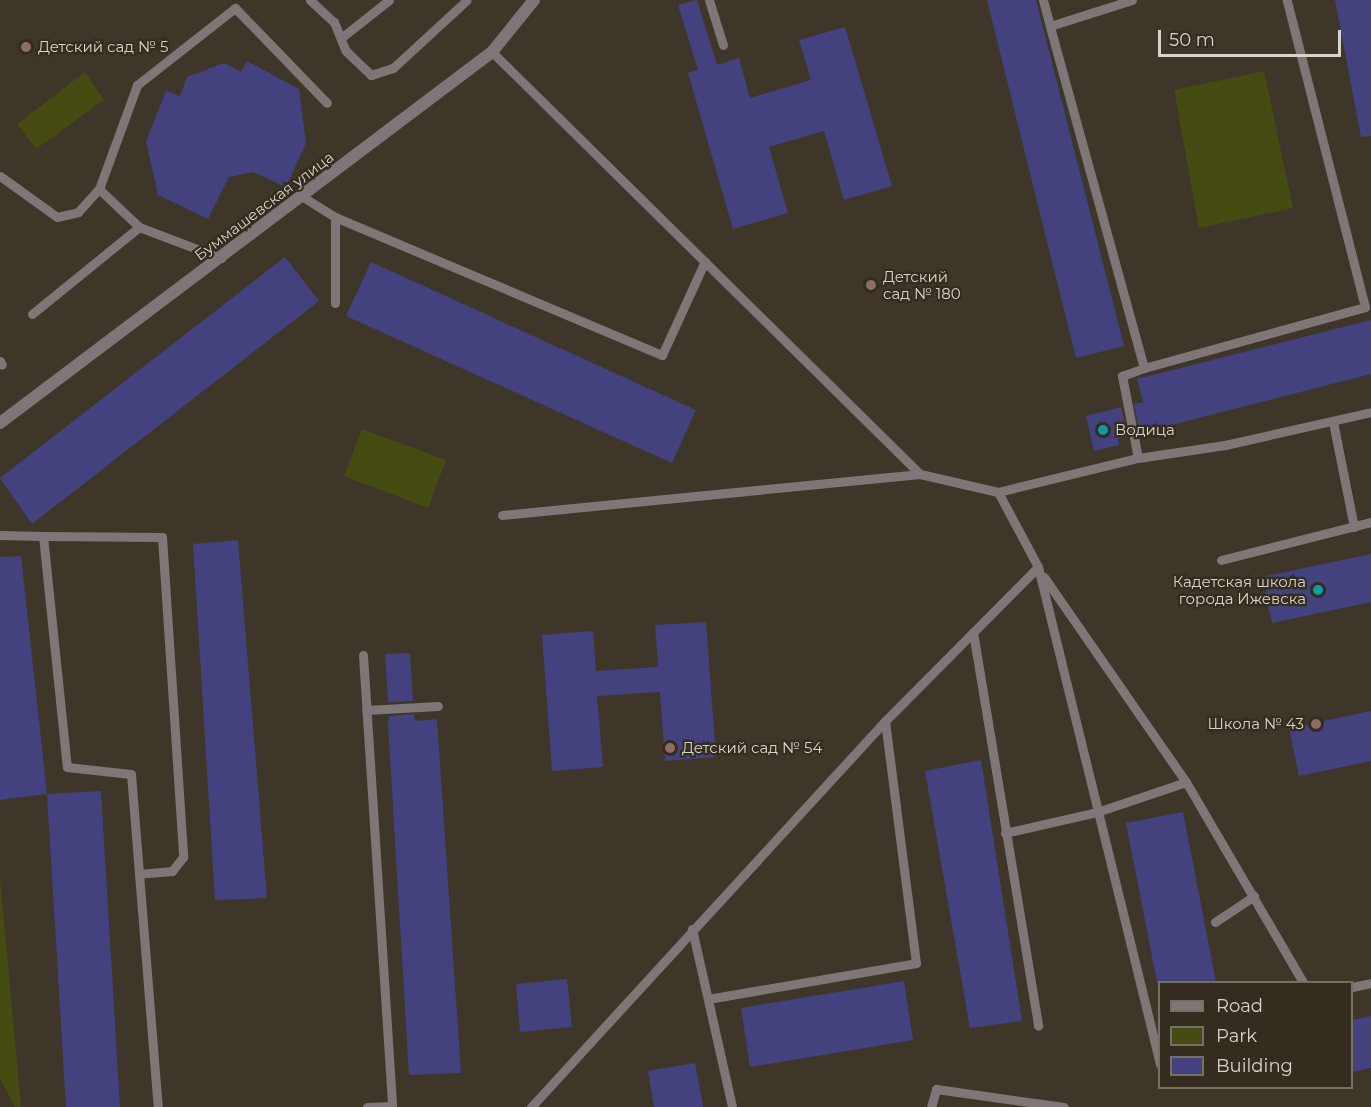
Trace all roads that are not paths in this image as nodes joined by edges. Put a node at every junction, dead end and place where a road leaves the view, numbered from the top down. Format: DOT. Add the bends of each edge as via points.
graph roads {
  1 [pos="389,0"];
  2 [pos="467,0"];
  3 [pos="534,0"];
  4 [pos="709,0"];
  5 [pos="1043,0"];
  6 [pos="1131,0"];
  7 [pos="1287,0"];
  8 [pos="315,2"];
  9 [pos="1050,26"];
  10 [pos="341,38"];
  11 [pos="723,45"];
  12 [pos="492,52"];
  13 [pos="327,103"];
  14 [pos="0,177"];
  15 [pos="99,189"];
  16 [pos="303,197"];
  17 [pos="335,217"];
  18 [pos="139,227"];
  19 [pos="222,258"];
  20 [pos="705,261"];
  21 [pos="335,303"];
  22 [pos="1368,306"];
  23 [pos="32,314"];
  24 [pos="1144,368"];
  25 [pos="1371,412"];
  26 [pos="1333,422"];
  27 [pos="0,423"];
  28 [pos="1138,458"];
  29 [pos="920,474"];
  30 [pos="998,492"];
  31 [pos="502,515"];
  32 [pos="1371,522"];
  33 [pos="1354,527"];
  34 [pos="0,535"];
  35 [pos="43,536"];
  36 [pos="1221,560"];
  37 [pos="1038,567"];
  38 [pos="973,632"];
  39 [pos="363,655"];
  40 [pos="438,706"];
  41 [pos="366,710"];
  42 [pos="885,721"];
  43 [pos="1186,782"];
  44 [pos="1097,812"];
  45 [pos="1005,833"];
  46 [pos="139,874"];
  47 [pos="1254,896"];
  48 [pos="1215,922"];
  49 [pos="692,929"];
  50 [pos="1302,981"];
  51 [pos="1371,983"];
  52 [pos="1353,987"];
  53 [pos="708,999"];
  54 [pos="1038,1026"];
  55 [pos="1158,1056"];
  56 [pos="158,1107"];
  57 [pos="367,1107"];
  58 [pos="531,1107"];
  59 [pos="732,1107"];
  60 [pos="931,1107"];
  61 [pos="1064,1107"];
  1 -- 10 [label="lane"];
  2 -- 10 [label="lane" via="393,68 371,75 346,51"];
  3 -- 12 [label="street, Буммашевская улица"];
  4 -- 11 [label="lane"];
  5 -- 9 [label="lane"];
  6 -- 9 [label="lane"];
  7 -- 22 [label="lane"];
  8 -- 10 [label="lane" via="334,22"];
  9 -- 24 [label="lane"];
  12 -- 16 [label="street, Буммашевская улица"];
  12 -- 20 [label="lane"];
  13 -- 15 [label="lane" via="235,8 137,86"];
  14 -- 15 [label="lane" via="57,217 78,212"];
  15 -- 18 [label="lane"];
  16 -- 17 [label="lane"];
  16 -- 19 [label="street, Буммашевская улица"];
  17 -- 20 [label="lane" via="662,355"];
  17 -- 21 [label="lane"];
  18 -- 19 [label="lane"];
  18 -- 23 [label="lane"];
  19 -- 27 [label="street, Буммашевская улица"];
  20 -- 29 [label="lane"];
  22 -- 24 [label="lane"];
  24 -- 28 [label="lane" via="1122,376"];
  25 -- 26 [label="lane"];
  26 -- 28 [label="lane"];
  26 -- 33 [label="lane"];
  28 -- 30 [label="lane"];
  29 -- 30 [label="lane"];
  29 -- 31 [label="lane"];
  30 -- 37 [label="lane"];
  32 -- 33 [label="lane"];
  33 -- 36 [label="lane"];
  34 -- 35 [label="lane"];
  35 -- 46 [label="lane" via="67,767 131,774"];
  35 -- 46 [label="lane" via="162,537 183,857 172,871"];
  37 -- 38 [label="lane"];
  37 -- 43 [label="lane"];
  37 -- 44 [label="lane"];
  38 -- 42 [label="lane"];
  38 -- 45 [label="lane"];
  39 -- 41 [label="lane"];
  40 -- 41 [label="lane"];
  41 -- 57 [label="lane" via="392,1106"];
  42 -- 49 [label="lane"];
  42 -- 53 [label="lane" via="916,963"];
  43 -- 44 [label="lane"];
  43 -- 47 [label="lane"];
  44 -- 45 [label="lane"];
  44 -- 55 [label="lane"];
  45 -- 54 [label="lane"];
  46 -- 56 [label="lane"];
  47 -- 48 [label="lane"];
  47 -- 50 [label="lane"];
  49 -- 53 [label="lane"];
  49 -- 58 [label="lane"];
  51 -- 52 [label="lane"];
  53 -- 59 [label="lane"];
  60 -- 61 [label="lane" via="936,1089"];
}
